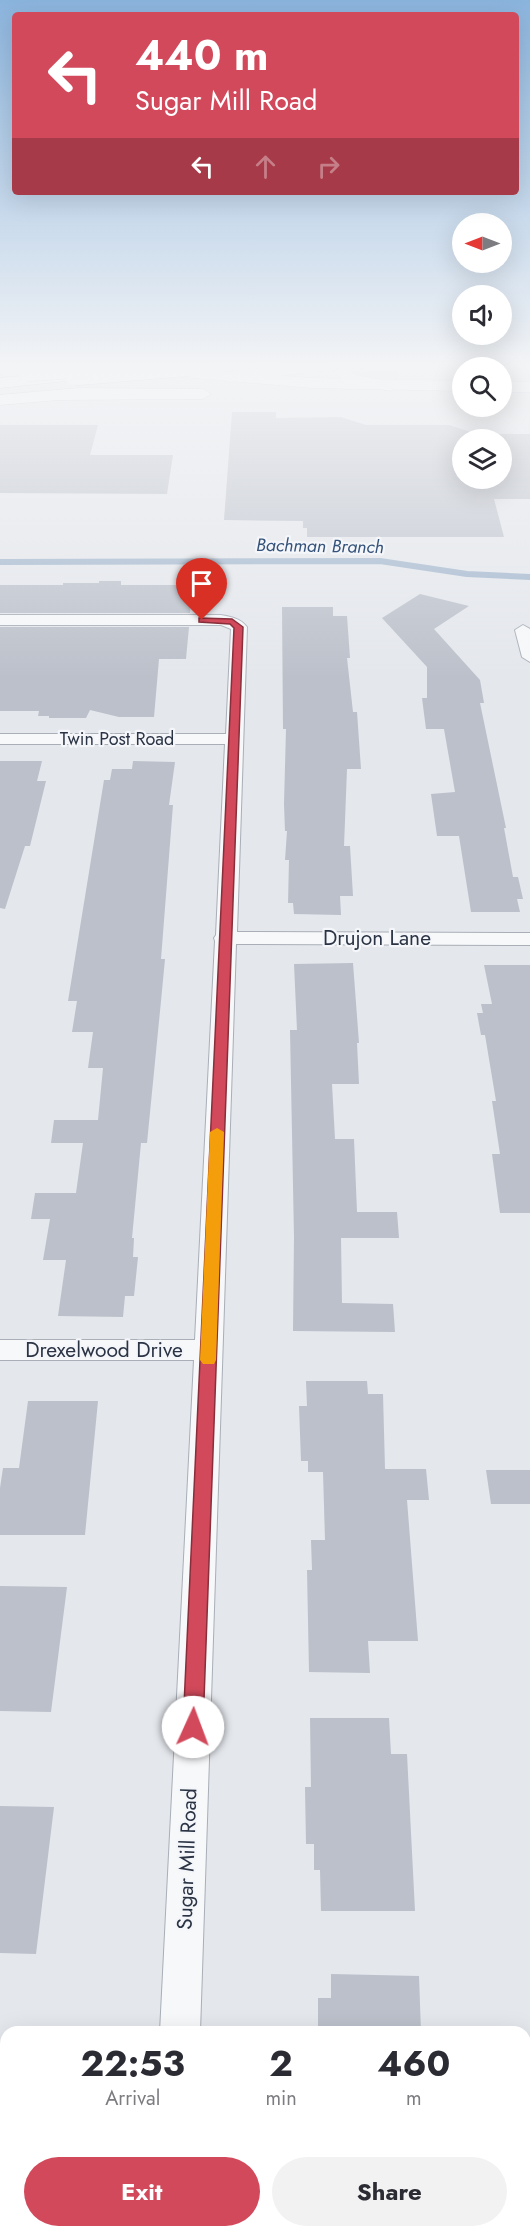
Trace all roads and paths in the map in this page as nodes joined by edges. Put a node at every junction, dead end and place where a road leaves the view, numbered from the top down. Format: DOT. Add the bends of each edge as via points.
graph roads {
  1 [pos="0,620"];
  2 [pos="523,630"];
  3 [pos="530,657"];
  4 [pos="0,739"];
  5 [pos="234,739"];
  6 [pos="224,938"];
  7 [pos="530,939"];
  8 [pos="0,1350"];
  9 [pos="209,1350"];
  10 [pos="180,2026"];
  1 -- 5 [label="street, Sugar Mill Road" via="232,622 238,627"];
  2 -- 3 [label="street"];
  4 -- 5 [label="street, Twin Post Road"];
  5 -- 6 [label="street, Sugar Mill Road"];
  6 -- 7 [label="street, Drujon Lane"];
  6 -- 9 [label="street, Sugar Mill Road"];
  8 -- 9 [label="street, Drexelwood Drive"];
  9 -- 10 [label="street, Sugar Mill Road"];
}
